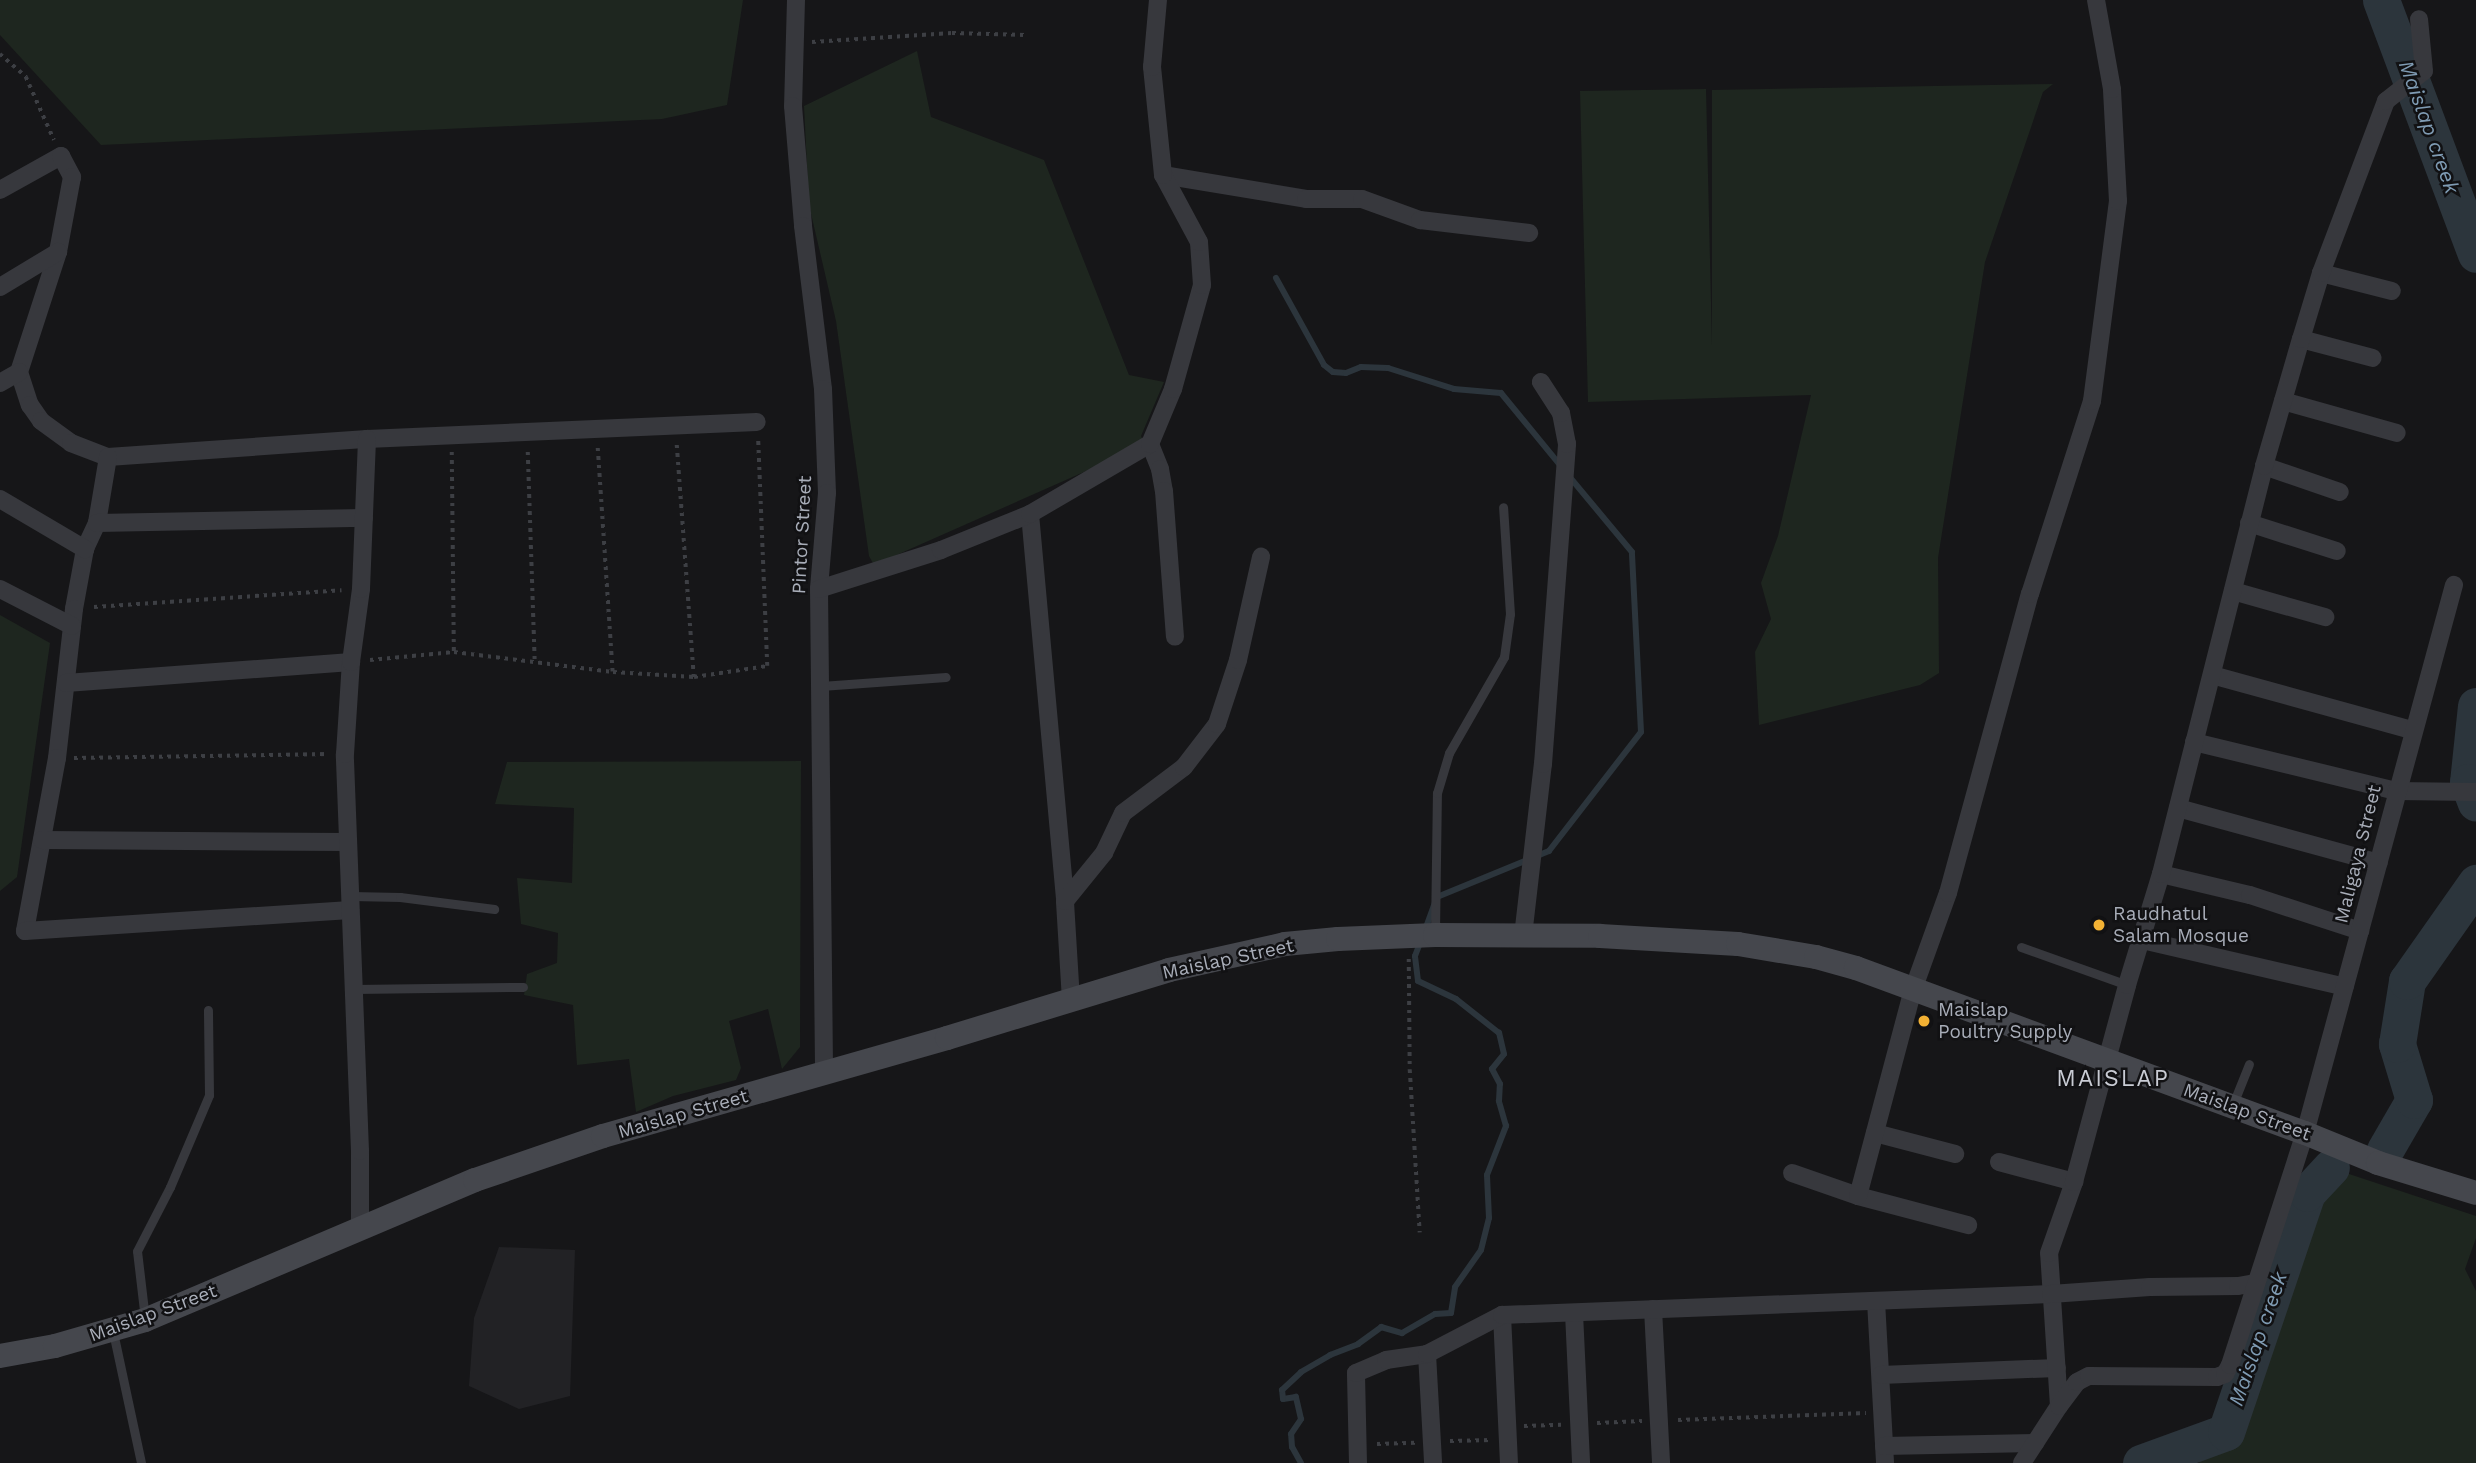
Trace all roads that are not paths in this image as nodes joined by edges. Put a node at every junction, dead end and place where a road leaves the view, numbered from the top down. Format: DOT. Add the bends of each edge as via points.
graph roads {
  1 [pos="796,0"];
  2 [pos="1158,0"];
  3 [pos="2096,0"];
  4 [pos="2419,19"];
  5 [pos="1163,175"];
  6 [pos="0,190"];
  7 [pos="1529,233"];
  8 [pos="58,252"];
  9 [pos="2321,273"];
  10 [pos="0,287"];
  11 [pos="2392,291"];
  12 [pos="2301,339"];
  13 [pos="2373,358"];
  14 [pos="19,372"];
  15 [pos="1541,382"];
  16 [pos="0,383"];
  17 [pos="2283,401"];
  18 [pos="757,422"];
  19 [pos="2397,433"];
  20 [pos="368,439"];
  21 [pos="1150,444"];
  22 [pos="108,457"];
  23 [pos="2264,466"];
  24 [pos="2340,492"];
  25 [pos="0,499"];
  26 [pos="1503,506"];
  27 [pos="1030,514"];
  28 [pos="364,519"];
  29 [pos="97,523"];
  30 [pos="2249,523"];
  31 [pos="85,549"];
  32 [pos="2337,551"];
  33 [pos="1261,557"];
  34 [pos="2454,585"];
  35 [pos="0,589"];
  36 [pos="819,589"];
  37 [pos="2233,591"];
  38 [pos="2325,617"];
  39 [pos="74,618"];
  40 [pos="1175,637"];
  41 [pos="351,662"];
  42 [pos="2212,675"];
  43 [pos="946,677"];
  44 [pos="66,683"];
  45 [pos="821,686"];
  46 [pos="2412,730"];
  47 [pos="2194,742"];
  48 [pos="2396,791"];
  49 [pos="2469,793"];
  50 [pos="2178,808"];
  51 [pos="42,840"];
  52 [pos="346,842"];
  53 [pos="2379,863"];
  54 [pos="2161,874"];
  55 [pos="1065,901"];
  56 [pos="351,903"];
  57 [pos="494,909"];
  58 [pos="2360,931"];
  59 [pos="1435,935"];
  60 [pos="1522,936"];
  61 [pos="2142,940"];
  62 [pos="2021,947"];
  63 [pos="2127,985"];
  64 [pos="523,987"];
  65 [pos="2345,987"];
  66 [pos="354,989"];
  67 [pos="1913,990"];
  68 [pos="1071,1000"];
  69 [pos="208,1010"];
  70 [pos="2106,1061"];
  71 [pos="2249,1064"];
  72 [pos="824,1073"];
  73 [pos="2232,1106"];
  74 [pos="1875,1133"];
  75 [pos="2305,1133"];
  76 [pos="1955,1154"];
  77 [pos="1999,1162"];
  78 [pos="1792,1173"];
  79 [pos="2074,1182"];
  80 [pos="2476,1192"];
  81 [pos="1858,1196"];
  82 [pos="1968,1225"];
  83 [pos="360,1226"];
  84 [pos="2255,1283"];
  85 [pos="2051,1294"];
  86 [pos="1876,1301"];
  87 [pos="1653,1309"];
  88 [pos="1574,1313"];
  89 [pos="1502,1315"];
  90 [pos="145,1320"];
  91 [pos="113,1332"];
  92 [pos="1427,1354"];
  93 [pos="0,1356"];
  94 [pos="2057,1368"];
  95 [pos="1881,1375"];
  96 [pos="2059,1406"];
  97 [pos="2035,1443"];
  98 [pos="1884,1454"];
  99 [pos="141,1463"];
  100 [pos="1358,1463"];
  101 [pos="1433,1463"];
  102 [pos="1509,1463"];
  103 [pos="1581,1463"];
  104 [pos="1661,1463"];
  105 [pos="2022,1463"];
  1 -- 36 [label="street, Pintor Street" via="793,106 823,389 827,493"];
  2 -- 5 [label="street" via="1152,67"];
  3 -- 67 [label="street" via="2112,89 2118,201 2092,401 2030,594 1948,893"];
  4 -- 9 [label="street" via="2424,71 2386,101"];
  5 -- 7 [label="street" via="1306,199 1362,199 1420,220"];
  5 -- 21 [label="street" via="1199,242 1202,285 1173,389"];
  6 -- 8 [label="street" via="61,156 72,177"];
  8 -- 10 [label="street"];
  8 -- 14 [label="street"];
  9 -- 11 [label="street"];
  9 -- 12 [label="street"];
  12 -- 13 [label="street"];
  12 -- 17 [label="street"];
  14 -- 16 [label="street"];
  14 -- 22 [label="street" via="41,421 71,443"];
  15 -- 60 [label="street" via="1561,413 1567,444 1543,764"];
  17 -- 19 [label="street"];
  17 -- 23 [label="street"];
  18 -- 20 [label="street"];
  20 -- 22 [label="street"];
  20 -- 28 [label="street"];
  21 -- 27 [label="street"];
  21 -- 40 [label="street" via="1164,491"];
  22 -- 29 [label="street"];
  23 -- 24 [label="street"];
  23 -- 30 [label="street"];
  25 -- 31 [label="street"];
  26 -- 59 [label="lane" via="1510,614 1504,657 1449,753 1437,793"];
  27 -- 36 [label="street" via="941,550"];
  27 -- 55 [label="street"];
  28 -- 29 [label="street"];
  28 -- 41 [label="street"];
  29 -- 31 [label="street"];
  30 -- 32 [label="street"];
  30 -- 37 [label="street"];
  31 -- 39 [label="street"];
  33 -- 55 [label="street" via="1238,660 1217,723 1184,767 1124,813 1104,853"];
  34 -- 46 [label="street, Maligaya Street"];
  35 -- 39 [label="street"];
  36 -- 45 [label="street, Pintor Street"];
  37 -- 38 [label="street"];
  37 -- 42 [label="street"];
  39 -- 44 [label="street"];
  41 -- 44 [label="street"];
  41 -- 52 [label="street"];
  42 -- 46 [label="street"];
  42 -- 47 [label="street"];
  43 -- 45 [label="lane"];
  44 -- 51 [label="street"];
  45 -- 72 [label="street, Pintor Street"];
  46 -- 48 [label="street, Maligaya Street"];
  47 -- 48 [label="street"];
  47 -- 50 [label="street"];
  48 -- 49 [label="street"];
  48 -- 53 [label="street, Maligaya Street"];
  50 -- 53 [label="street"];
  50 -- 54 [label="street"];
  51 -- 52 [label="street"];
  51 -- 56 [label="street" via="25,931"];
  52 -- 56 [label="street"];
  53 -- 58 [label="street, Maligaya Street"];
  54 -- 58 [label="street" via="2250,895"];
  54 -- 61 [label="street"];
  55 -- 68 [label="street"];
  56 -- 57 [label="lane" via="400,897"];
  56 -- 66 [label="street"];
  58 -- 65 [label="street, Maligaya Street"];
  59 -- 60 [label="main road, Maislap Street"];
  59 -- 68 [label="main road, Maislap Street" via="1285,944 1169,970"];
  60 -- 67 [label="main road, Maislap Street" via="1678,939 1777,949 1856,968"];
  61 -- 63 [label="street"];
  61 -- 65 [label="street"];
  62 -- 63 [label="lane"];
  63 -- 70 [label="street"];
  64 -- 66 [label="lane"];
  65 -- 75 [label="street, Maligaya Street"];
  66 -- 83 [label="street"];
  67 -- 70 [label="main road, Maislap Street"];
  67 -- 74 [label="street"];
  68 -- 72 [label="main road, Maislap Street"];
  69 -- 90 [label="lane" via="208,1095 170,1187 137,1251"];
  70 -- 73 [label="main road, Maislap Street"];
  70 -- 79 [label="street"];
  71 -- 73 [label="lane"];
  72 -- 83 [label="main road, Maislap Street" via="535,1158"];
  73 -- 75 [label="main road, Maislap Street"];
  74 -- 76 [label="street"];
  74 -- 81 [label="street"];
  75 -- 80 [label="main road, Maislap Street" via="2417,1176"];
  75 -- 84 [label="street, Maligaya Street"];
  77 -- 79 [label="street"];
  78 -- 81 [label="street"];
  79 -- 85 [label="street" via="2049,1253"];
  81 -- 82 [label="street"];
  83 -- 90 [label="main road, Maislap Street"];
  84 -- 85 [label="street"];
  84 -- 96 [label="street, Maligaya Street" via="2225,1374 2089,1376 2077,1382"];
  85 -- 86 [label="street"];
  85 -- 94 [label="street"];
  86 -- 87 [label="street"];
  86 -- 95 [label="street"];
  87 -- 88 [label="street"];
  87 -- 104 [label="street"];
  88 -- 89 [label="street"];
  88 -- 103 [label="street"];
  89 -- 92 [label="street"];
  89 -- 102 [label="street"];
  90 -- 91 [label="main road, Maislap Street"];
  91 -- 93 [label="main road, Maislap Street"];
  91 -- 99 [label="lane"];
  92 -- 100 [label="street" via="1386,1360 1356,1373"];
  92 -- 101 [label="street"];
  94 -- 95 [label="street"];
  94 -- 96 [label="street"];
  95 -- 98 [label="street"];
  96 -- 97 [label="street"];
  97 -- 98 [label="street"];
  97 -- 105 [label="street"];
}
